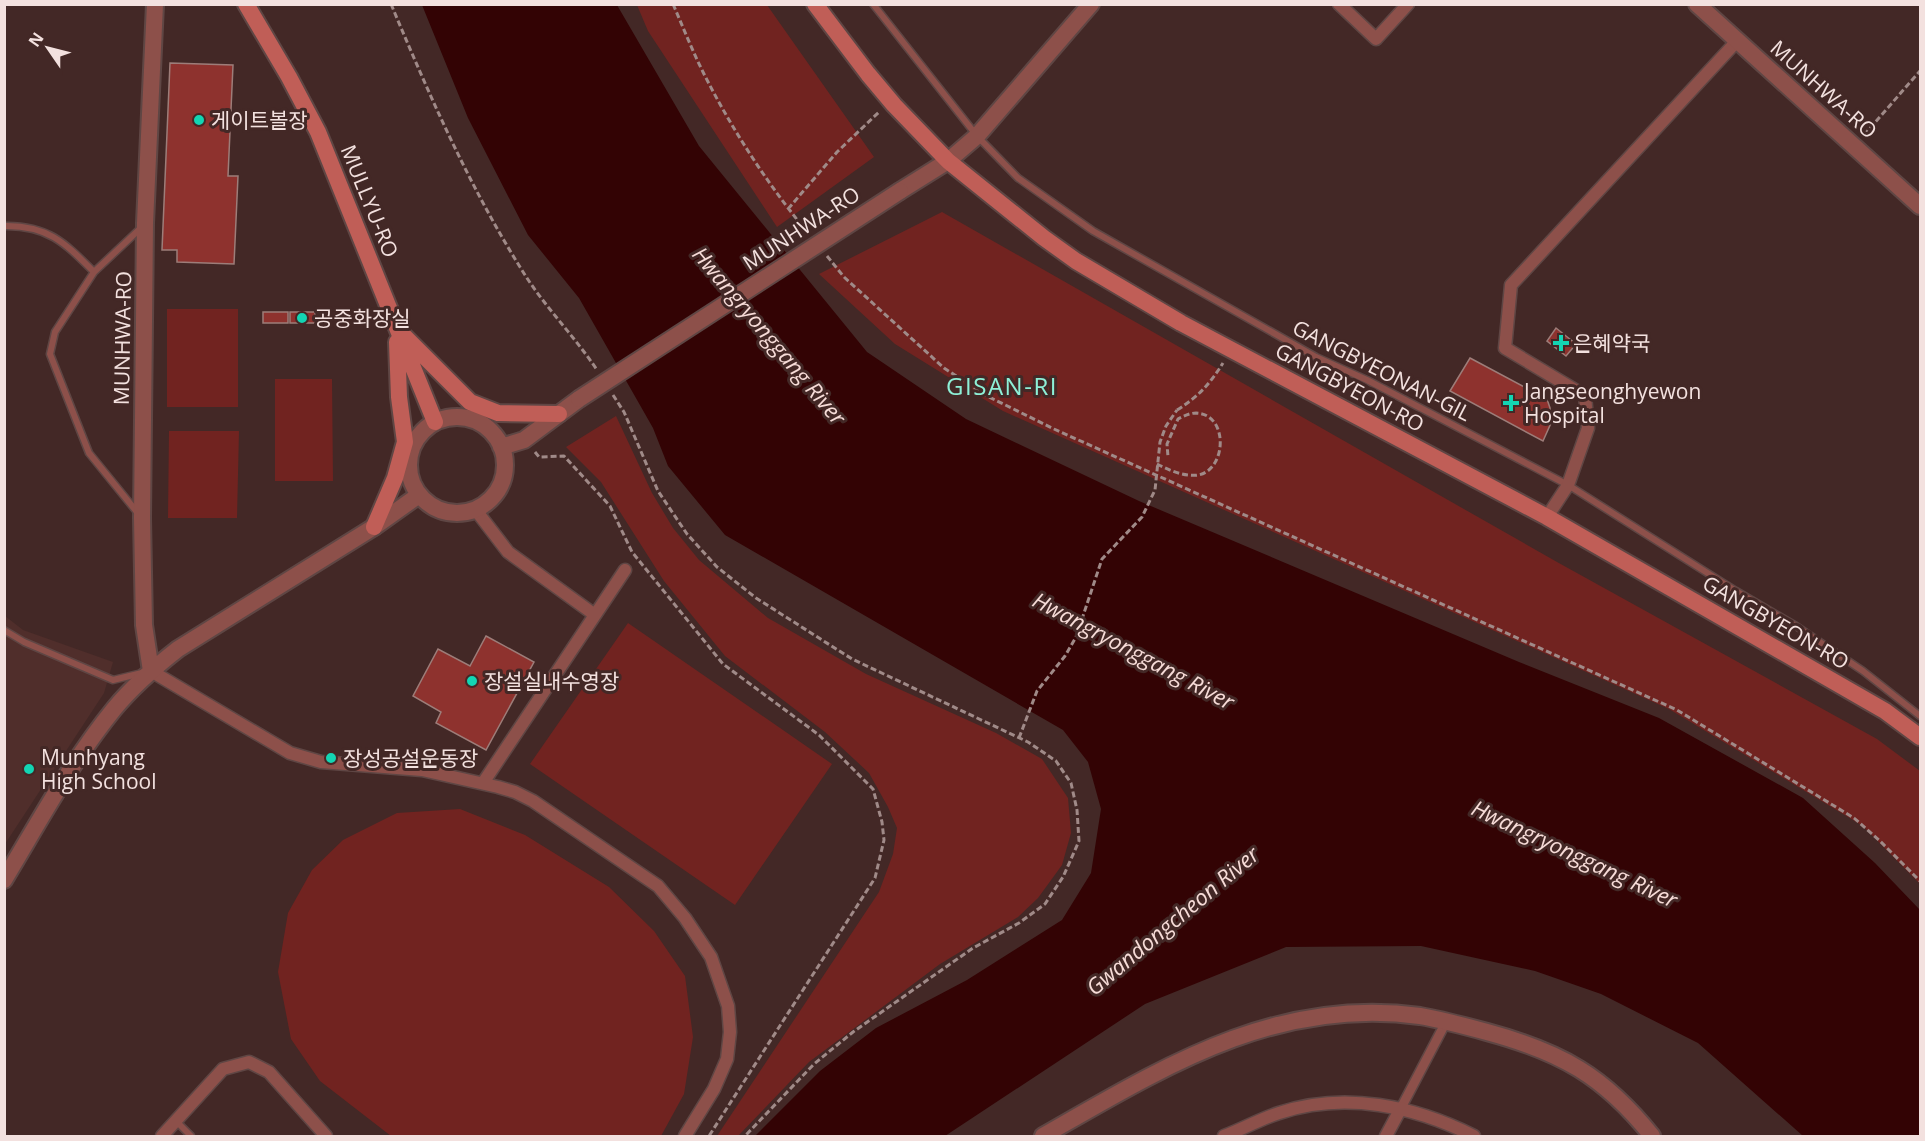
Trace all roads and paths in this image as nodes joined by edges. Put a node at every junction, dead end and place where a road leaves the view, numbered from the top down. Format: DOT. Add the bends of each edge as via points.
graph roads {
  1 [pos="155,4"];
  2 [pos="246,4"];
  3 [pos="391,4"];
  4 [pos="673,4"];
  5 [pos="814,4"];
  6 [pos="873,4"];
  7 [pos="1091,4"];
  8 [pos="1339,4"];
  9 [pos="1408,4"];
  10 [pos="1697,4"];
  11 [pos="1737,41"];
  12 [pos="1920,71"];
  13 [pos="891,102"];
  14 [pos="977,136"];
  15 [pos="1854,146"];
  16 [pos="948,161"];
  17 [pos="1920,206"];
  18 [pos="788,209"];
  19 [pos="145,223"];
  20 [pos="4,226"];
  21 [pos="809,235"];
  22 [pos="823,252"];
  23 [pos="94,272"];
  24 [pos="397,330"];
  25 [pos="1232,350"];
  26 [pos="600,374"];
  27 [pos="612,393"];
  28 [pos="559,414"];
  29 [pos="435,422"];
  30 [pos="524,440"];
  31 [pos="501,447"];
  32 [pos="1168,457"];
  33 [pos="1157,464"];
  34 [pos="1568,485"];
  35 [pos="419,495"];
  36 [pos="475,509"];
  37 [pos="1546,517"];
  38 [pos="142,518"];
  39 [pos="374,527"];
  40 [pos="625,570"];
  41 [pos="595,615"];
  42 [pos="4,630"];
  43 [pos="151,671"];
  44 [pos="1920,716"];
  45 [pos="1920,737"];
  46 [pos="1019,738"];
  47 [pos="483,783"];
  48 [pos="4,880"];
  49 [pos="1920,881"];
  50 [pos="1446,1022"];
  51 [pos="1401,1108"];
  52 [pos="176,1121"];
  53 [pos="1233,1135"];
  54 [pos="162,1137"];
  55 [pos="191,1137"];
  56 [pos="326,1137"];
  57 [pos="685,1137"];
  58 [pos="709,1137"];
  59 [pos="745,1137"];
  60 [pos="1043,1137"];
  61 [pos="1386,1137"];
  62 [pos="1474,1137"];
  63 [pos="1652,1137"];
  1 -- 19 [label="street, MUNHWA-RO"];
  2 -- 24 [label="main road, MULLYU-RO" via="318,132"];
  3 -- 26 [label="path" via="469,176 499,232 527,277"];
  4 -- 18 [label="path" via="703,72"];
  5 -- 13 [label="main road, GANGBYEON-RO"];
  6 -- 14 [label="lane, GANGBYEONAN-GIL"];
  7 -- 14 [label="street, MUNHWA-RO"];
  8 -- 9 [label="street" via="1376,39"];
  10 -- 11 [label="street, MUNHWA-RO"];
  11 -- 15 [label="street, MUNHWA-RO"];
  11 -- 34 [label="street" via="1511,285 1505,348 1585,396 1588,428"];
  12 -- 15 [label="path"];
  13 -- 16 [label="main road, GANGBYEON-RO"];
  13 -- 18 [label="path" via="837,152"];
  14 -- 16 [label="street, MUNHWA-RO"];
  14 -- 34 [label="lane, GANGBYEONAN-GIL" via="1018,178 1093,231 1316,357"];
  15 -- 17 [label="street, MUNHWA-RO"];
  16 -- 25 [label="main road, GANGBYEON-RO" via="1076,261"];
  16 -- 28 [label="street, MUNHWA-RO, bridge"];
  18 -- 21 [label="path"];
  19 -- 23 [label="lane"];
  19 -- 38 [label="street, MUNHWA-RO"];
  20 -- 23 [label="lane" via="21,225 50,233"];
  22 -- 49 [label="path" via="844,277 944,368 985,395 1677,710 1854,818"];
  23 -- 38 [label="lane" via="56,332 50,354 89,453"];
  24 -- 28 [label="main road" via="470,402 498,413"];
  24 -- 29 [label="main road, MULLYU-RO"];
  24 -- 39 [label="main road" via="405,442"];
  25 -- 33 [label="path, bridge" via="1209,385 1177,410 1166,426"];
  25 -- 37 [label="main road, GANGBYEON-RO"];
  27 -- 46 [label="path" via="658,492 687,534 717,567 756,598 852,659"];
  28 -- 30 [label="street, MUNHWA-RO"];
  29 -- 31 [label="street" via="465,417 479,422 491,431"];
  29 -- 35 [label="street" via="419,436 410,455 412,483"];
  30 -- 31 [label="street, MUNHWA-RO"];
  30 -- 58 [label="path" via="539,457 564,456 610,506 632,552 723,664 819,735 873,789 882,822 884,840 875,878"];
  31 -- 36 [label="street" via="504,474 498,489"];
  32 -- 33 [label="path" via="1167,444 1178,419 1200,413 1218,428 1222,439 1210,470 1187,475"];
  33 -- 46 [label="path, bridge" via="1155,490 1142,517 1102,559 1076,637 1037,691"];
  34 -- 37 [label="street"];
  34 -- 44 [label="lane, GANGBYEONAN-GIL" via="1796,626"];
  35 -- 36 [label="street" via="445,511"];
  35 -- 39 [label="street"];
  36 -- 41 [label="street" via="508,552"];
  37 -- 45 [label="main road, GANGBYEON-RO" via="1886,711"];
  38 -- 43 [label="street, MUNHWA-RO" via="144,625"];
  39 -- 43 [label="street" via="186,644"];
  40 -- 41 [label="street"];
  41 -- 47 [label="street"];
  42 -- 43 [label="lane" via="113,680"];
  43 -- 47 [label="street" via="290,753 321,762 423,770"];
  43 -- 48 [label="street" via="115,708 73,765"];
  46 -- 59 [label="path" via="1056,761 1071,783 1077,810 1079,841 1063,877 1045,904 973,948 853,1032 814,1064"];
  47 -- 57 [label="street" via="533,801 658,886 711,957 728,1006 727,1059"];
  50 -- 51 [label="street"];
  50 -- 60 [label="street" via="1421,1016 1364,1014 1279,1023 1219,1043 1165,1068"];
  50 -- 63 [label="street" via="1518,1040 1558,1056 1600,1082"];
  51 -- 53 [label="street" via="1365,1103 1318,1104 1280,1113"];
  51 -- 61 [label="street"];
  51 -- 62 [label="street"];
  52 -- 54 [label="street"];
  52 -- 55 [label="lane"];
  52 -- 56 [label="street" via="223,1069 249,1062 269,1072"];
}
